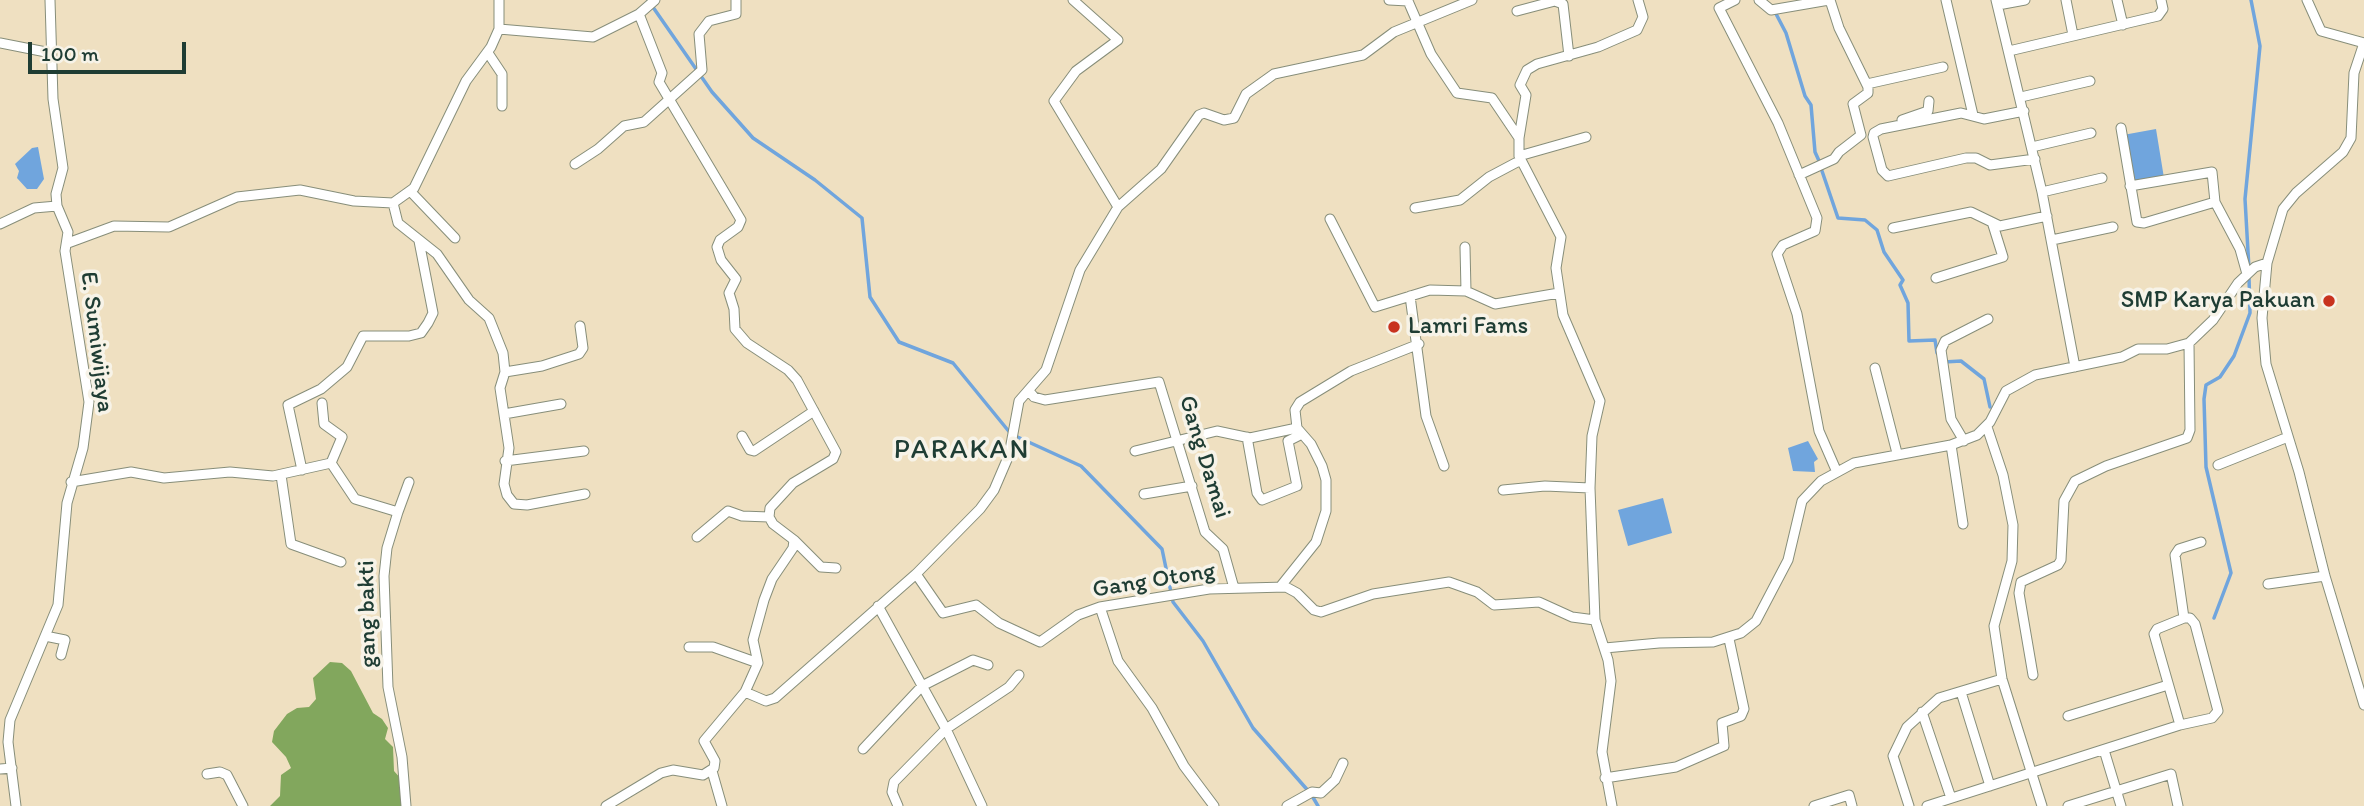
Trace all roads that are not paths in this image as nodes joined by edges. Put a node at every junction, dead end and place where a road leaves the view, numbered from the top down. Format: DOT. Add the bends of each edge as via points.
graph roads {
  1 [pos="50,0"];
  2 [pos="499,0"];
  3 [pos="655,0"];
  4 [pos="736,0"];
  5 [pos="1073,0"];
  6 [pos="1389,0"];
  7 [pos="1472,0"];
  8 [pos="1637,0"];
  9 [pos="1735,0"];
  10 [pos="1759,0"];
  11 [pos="1829,0"];
  12 [pos="2025,0"];
  13 [pos="2066,0"];
  14 [pos="2117,0"];
  15 [pos="2161,0"];
  16 [pos="2307,0"];
  17 [pos="1410,1"];
  18 [pos="1949,1"];
  19 [pos="1997,3"];
  20 [pos="642,10"];
  21 [pos="1517,11"];
  22 [pos="1419,21"];
  23 [pos="2123,25"];
  24 [pos="499,29"];
  25 [pos="2073,35"];
  26 [pos="0,43"];
  27 [pos="2364,43"];
  28 [pos="2009,51"];
  29 [pos="51,52"];
  30 [pos="488,53"];
  31 [pos="1569,56"];
  32 [pos="1943,67"];
  33 [pos="2090,80"];
  34 [pos="1867,84"];
  35 [pos="2021,97"];
  36 [pos="669,99"];
  37 [pos="1928,101"];
  38 [pos="502,106"];
  39 [pos="2024,111"];
  40 [pos="1973,115"];
  41 [pos="2359,116"];
  42 [pos="2121,128"];
  43 [pos="1860,132"];
  44 [pos="2091,133"];
  45 [pos="1586,137"];
  46 [pos="1519,138"];
  47 [pos="2032,147"];
  48 [pos="1520,158"];
  49 [pos="2035,159"];
  50 [pos="575,164"];
  51 [pos="1799,175"];
  52 [pos="2102,178"];
  53 [pos="2130,186"];
  54 [pos="411,192"];
  55 [pos="2042,192"];
  56 [pos="2215,202"];
  57 [pos="393,203"];
  58 [pos="57,206"];
  59 [pos="1118,206"];
  60 [pos="1415,208"];
  61 [pos="2047,216"];
  62 [pos="1331,219"];
  63 [pos="0,224"];
  64 [pos="1993,225"];
  65 [pos="2113,227"];
  66 [pos="1893,228"];
  67 [pos="455,238"];
  68 [pos="2052,240"];
  69 [pos="419,241"];
  70 [pos="68,243"];
  71 [pos="1465,247"];
  72 [pos="2267,262"];
  73 [pos="2250,271"];
  74 [pos="1936,278"];
  75 [pos="1465,291"];
  76 [pos="1559,293"];
  77 [pos="1410,296"];
  78 [pos="1988,319"];
  79 [pos="580,326"];
  80 [pos="2189,343"];
  81 [pos="1419,344"];
  82 [pos="2075,367"];
  83 [pos="1875,368"];
  84 [pos="505,372"];
  85 [pos="1029,391"];
  86 [pos="322,403"];
  87 [pos="561,404"];
  88 [pos="814,411"];
  89 [pos="504,414"];
  90 [pos="1987,428"];
  91 [pos="1299,431"];
  92 [pos="742,436"];
  93 [pos="2288,437"];
  94 [pos="1247,438"];
  95 [pos="1178,440"];
  96 [pos="1964,441"];
  97 [pos="1951,445"];
  98 [pos="584,451"];
  99 [pos="1135,451"];
  100 [pos="1897,453"];
  101 [pos="505,461"];
  102 [pos="331,463"];
  103 [pos="2218,465"];
  104 [pos="1444,466"];
  105 [pos="302,470"];
  106 [pos="1836,470"];
  107 [pos="281,475"];
  108 [pos="71,482"];
  109 [pos="409,482"];
  110 [pos="1192,486"];
  111 [pos="1590,488"];
  112 [pos="1503,490"];
  113 [pos="585,494"];
  114 [pos="1144,494"];
  115 [pos="398,512"];
  116 [pos="769,517"];
  117 [pos="1963,524"];
  118 [pos="697,537"];
  119 [pos="794,540"];
  120 [pos="2201,542"];
  121 [pos="341,562"];
  122 [pos="835,568"];
  123 [pos="916,575"];
  124 [pos="2325,576"];
  125 [pos="2268,583"];
  126 [pos="1280,587"];
  127 [pos="1234,588"];
  128 [pos="878,606"];
  129 [pos="1100,607"];
  130 [pos="2184,618"];
  131 [pos="1594,620"];
  132 [pos="45,636"];
  133 [pos="1729,639"];
  134 [pos="690,647"];
  135 [pos="1605,648"];
  136 [pos="61,656"];
  137 [pos="758,663"];
  138 [pos="988,665"];
  139 [pos="1019,675"];
  140 [pos="2033,675"];
  141 [pos="2002,679"];
  142 [pos="2168,685"];
  143 [pos="922,686"];
  144 [pos="746,692"];
  145 [pos="1961,692"];
  146 [pos="2364,705"];
  147 [pos="1922,712"];
  148 [pos="2068,716"];
  149 [pos="2180,725"];
  150 [pos="946,729"];
  151 [pos="863,749"];
  152 [pos="2104,750"];
  153 [pos="1343,763"];
  154 [pos="12,768"];
  155 [pos="0,769"];
  156 [pos="712,771"];
  157 [pos="2031,773"];
  158 [pos="207,774"];
  159 [pos="1605,778"];
  160 [pos="1990,786"];
  161 [pos="2116,791"];
  162 [pos="1951,798"];
  163 [pos="16,806"];
  164 [pos="243,806"];
  165 [pos="406,806"];
  166 [pos="606,806"];
  167 [pos="722,806"];
  168 [pos="898,806"];
  169 [pos="982,806"];
  170 [pos="1214,806"];
  171 [pos="1287,806"];
  172 [pos="1612,806"];
  173 [pos="1814,806"];
  174 [pos="1852,806"];
  175 [pos="1909,806"];
  176 [pos="1927,806"];
  177 [pos="2042,806"];
  178 [pos="2068,806"];
  179 [pos="2121,806"];
  180 [pos="2178,806"];
  1 -- 29 [label="street, E. Sumiwijaya"];
  2 -- 24 [label="street"];
  3 -- 20 [label="street"];
  4 -- 36 [label="street" via="736,14 709,21 699,34 702,70"];
  5 -- 59 [label="street" via="1118,40 1076,71 1054,101"];
  6 -- 17 [label="street"];
  7 -- 22 [label="street"];
  8 -- 31 [label="street" via="1643,17 1637,30"];
  9 -- 51 [label="street" via="1719,8"];
  10 -- 11 [label="street" via="1774,10"];
  11 -- 34 [label="street"];
  12 -- 19 [label="street"];
  13 -- 25 [label="street"];
  14 -- 23 [label="street"];
  15 -- 23 [label="street" via="2163,9 2158,16"];
  16 -- 27 [label="street" via="2320,31"];
  17 -- 22 [label="street"];
  18 -- 40 [label="street"];
  19 -- 28 [label="street"];
  20 -- 24 [label="street" via="593,37"];
  20 -- 36 [label="street" via="662,73 659,82"];
  21 -- 31 [label="street" via="1555,1 1563,4"];
  22 -- 46 [label="street" via="1431,54 1454,90 1465,96 1492,98"];
  22 -- 59 [label="street" via="1359,57 1274,74 1246,94 1234,118 1216,119 1201,113 1161,169"];
  23 -- 25 [label="street"];
  24 -- 30 [label="street"];
  25 -- 28 [label="street"];
  26 -- 29 [label="street"];
  27 -- 41 [label="street" via="2354,73"];
  28 -- 35 [label="street"];
  29 -- 58 [label="street, E. Sumiwijaya" via="63,167"];
  30 -- 38 [label="street" via="502,74"];
  30 -- 54 [label="street" via="466,81"];
  31 -- 46 [label="street" via="1537,64 1522,77 1520,85 1526,95"];
  32 -- 34 [label="street"];
  33 -- 35 [label="street"];
  34 -- 43 [label="street" via="1868,93 1853,104"];
  35 -- 39 [label="street"];
  36 -- 50 [label="street" via="644,122 624,126"];
  36 -- 88 [label="street" via="740,220 717,247 736,279 729,293 735,329 747,343 788,370"];
  37 -- 43 [label="street" via="1928,111"];
  39 -- 40 [label="street" via="1984,119"];
  39 -- 47 [label="street"];
  40 -- 49 [label="street" via="1961,113 1875,132 1883,172 1888,176 1972,158 1990,165"];
  41 -- 72 [label="street" via="2343,152 2286,203"];
  42 -- 53 [label="street"];
  43 -- 51 [label="street" via="1834,159"];
  44 -- 47 [label="street"];
  45 -- 48 [label="street"];
  46 -- 48 [label="street"];
  47 -- 49 [label="street"];
  48 -- 60 [label="street" via="1460,200"];
  48 -- 76 [label="street" via="1561,237 1556,261"];
  49 -- 55 [label="street"];
  51 -- 106 [label="street" via="1817,228 1783,245 1777,254 1797,314 1819,431"];
  52 -- 55 [label="street"];
  53 -- 56 [label="street" via="2208,170 2213,173"];
  53 -- 56 [label="street" via="2138,223"];
  54 -- 57 [label="street"];
  54 -- 67 [label="street"];
  55 -- 61 [label="street"];
  56 -- 73 [label="street"];
  57 -- 69 [label="street" via="398,223"];
  57 -- 70 [label="street" via="299,190 237,197 169,227 114,226"];
  58 -- 63 [label="street" via="34,208"];
  58 -- 70 [label="street, E. Sumiwijaya"];
  59 -- 85 [label="street" via="1080,270 1046,370"];
  61 -- 64 [label="street"];
  61 -- 68 [label="street"];
  62 -- 77 [label="street" via="1373,306"];
  64 -- 66 [label="street" via="1971,212"];
  64 -- 74 [label="street" via="2003,257"];
  65 -- 68 [label="street"];
  68 -- 82 [label="street"];
  69 -- 84 [label="street" via="437,254 469,300 489,318"];
  69 -- 105 [label="street" via="433,313 428,323 421,333 410,336 363,336 347,367 321,389 288,405"];
  70 -- 108 [label="street, E. Sumiwijaya" via="65,251 75,330 89,402 83,448"];
  71 -- 75 [label="street"];
  72 -- 73 [label="street"];
  72 -- 93 [label="street" via="2263,354"];
  73 -- 80 [label="street"];
  75 -- 76 [label="street" via="1495,304"];
  75 -- 77 [label="street" via="1430,290"];
  76 -- 111 [label="street" via="1570,336 1600,401 1592,436"];
  77 -- 81 [label="street"];
  78 -- 96 [label="street" via="1945,341 1941,349 1951,419"];
  79 -- 84 [label="street" via="583,348 579,354"];
  80 -- 82 [label="street" via="2138,349"];
  80 -- 140 [label="street" via="2187,438 2075,481 2063,501 2061,560 2021,582"];
  81 -- 91 [label="street" via="1351,371 1300,402 1295,411"];
  81 -- 104 [label="street" via="1426,416"];
  82 -- 90 [label="street" via="2035,375 2012,386"];
  83 -- 100 [label="street"];
  84 -- 89 [label="street" via="500,388"];
  85 -- 95 [label="street, Gang Damai" via="1045,400 1155,380 1165,395"];
  85 -- 123 [label="street" via="1019,401 1009,456 994,490"];
  86 -- 102 [label="street" via="324,424 342,436"];
  87 -- 89 [label="street"];
  88 -- 92 [label="street" via="754,451"];
  88 -- 116 [label="street" via="836,452 833,459 793,483 770,508"];
  89 -- 101 [label="street" via="509,448"];
  90 -- 96 [label="street"];
  90 -- 141 [label="street" via="2013,525 2011,561 1994,626"];
  91 -- 94 [label="street"];
  91 -- 94 [label="street" via="1288,441 1297,486 1262,500"];
  91 -- 126 [label="street" via="1322,466 1326,511 1316,542"];
  93 -- 103 [label="street"];
  93 -- 124 [label="street"];
  94 -- 95 [label="street" via="1224,431"];
  95 -- 99 [label="street"];
  95 -- 110 [label="street, Gang Damai"];
  96 -- 97 [label="street"];
  97 -- 100 [label="street"];
  97 -- 117 [label="street"];
  98 -- 101 [label="street"];
  100 -- 106 [label="street"];
  101 -- 113 [label="street" via="507,495 514,504"];
  102 -- 105 [label="street"];
  102 -- 115 [label="street" via="355,499"];
  105 -- 107 [label="street"];
  106 -- 133 [label="street" via="1802,501 1788,560 1756,621"];
  107 -- 108 [label="street" via="230,472 164,478 131,472"];
  107 -- 121 [label="street" via="291,544"];
  108 -- 132 [label="street, E. Sumiwijaya" via="58,605"];
  109 -- 115 [label="street, gang bakti"];
  110 -- 114 [label="street"];
  110 -- 127 [label="street, Gang Damai" via="1205,532 1223,549"];
  111 -- 112 [label="street"];
  111 -- 131 [label="street"];
  115 -- 165 [label="street, gang bakti" via="385,560 384,599 388,687"];
  116 -- 118 [label="street" via="729,511"];
  116 -- 119 [label="street"];
  119 -- 122 [label="street" via="821,567"];
  119 -- 137 [label="street" via="764,600 752,650"];
  120 -- 130 [label="street" via="2179,549 2175,555"];
  123 -- 128 [label="street"];
  123 -- 129 [label="street, Gang Otong" via="939,611 976,605 1035,641 1046,640 1071,620"];
  124 -- 125 [label="street"];
  124 -- 146 [label="street"];
  126 -- 127 [label="street, Gang Otong"];
  126 -- 131 [label="street" via="1291,589 1321,612 1373,594 1449,582 1477,592 1494,605 1539,602 1572,617"];
  127 -- 129 [label="street, Gang Otong"];
  128 -- 143 [label="street"];
  128 -- 144 [label="street" via="775,698 766,701"];
  129 -- 170 [label="street" via="1118,661"];
  130 -- 142 [label="street" via="2154,634"];
  130 -- 149 [label="street" via="2195,624 2218,711 2212,718"];
  131 -- 135 [label="street"];
  132 -- 136 [label="street" via="65,640"];
  132 -- 154 [label="street, E. Sumiwijaya" via="10,720"];
  133 -- 135 [label="street"];
  133 -- 159 [label="street" via="1744,709 1741,716 1722,723 1724,746 1676,767"];
  134 -- 137 [label="street" via="713,647"];
  135 -- 159 [label="street" via="1611,681 1603,732"];
  137 -- 144 [label="street"];
  138 -- 143 [label="street" via="973,660"];
  139 -- 150 [label="street" via="1009,687"];
  141 -- 145 [label="street"];
  141 -- 157 [label="street"];
  142 -- 148 [label="street"];
  142 -- 149 [label="street"];
  143 -- 150 [label="street"];
  143 -- 151 [label="street"];
  144 -- 156 [label="street" via="704,744 716,764"];
  145 -- 147 [label="street" via="1940,698"];
  145 -- 160 [label="street"];
  147 -- 162 [label="street"];
  147 -- 175 [label="street" via="1907,727 1893,755"];
  149 -- 152 [label="street"];
  150 -- 168 [label="street" via="894,782 892,792"];
  150 -- 169 [label="street"];
  152 -- 157 [label="street"];
  152 -- 161 [label="street"];
  153 -- 171 [label="street" via="1321,793 1312,792"];
  154 -- 155 [label="street"];
  154 -- 163 [label="street, E. Sumiwijaya"];
  156 -- 166 [label="street" via="703,775 673,770 661,773"];
  156 -- 167 [label="street"];
  157 -- 160 [label="street"];
  157 -- 177 [label="street"];
  158 -- 164 [label="street" via="227,775"];
  159 -- 172 [label="street"];
  160 -- 162 [label="street"];
  161 -- 178 [label="street"];
  161 -- 179 [label="street"];
  161 -- 180 [label="street" via="2171,774"];
  162 -- 176 [label="street"];
  173 -- 174 [label="street" via="1849,795"];
}
